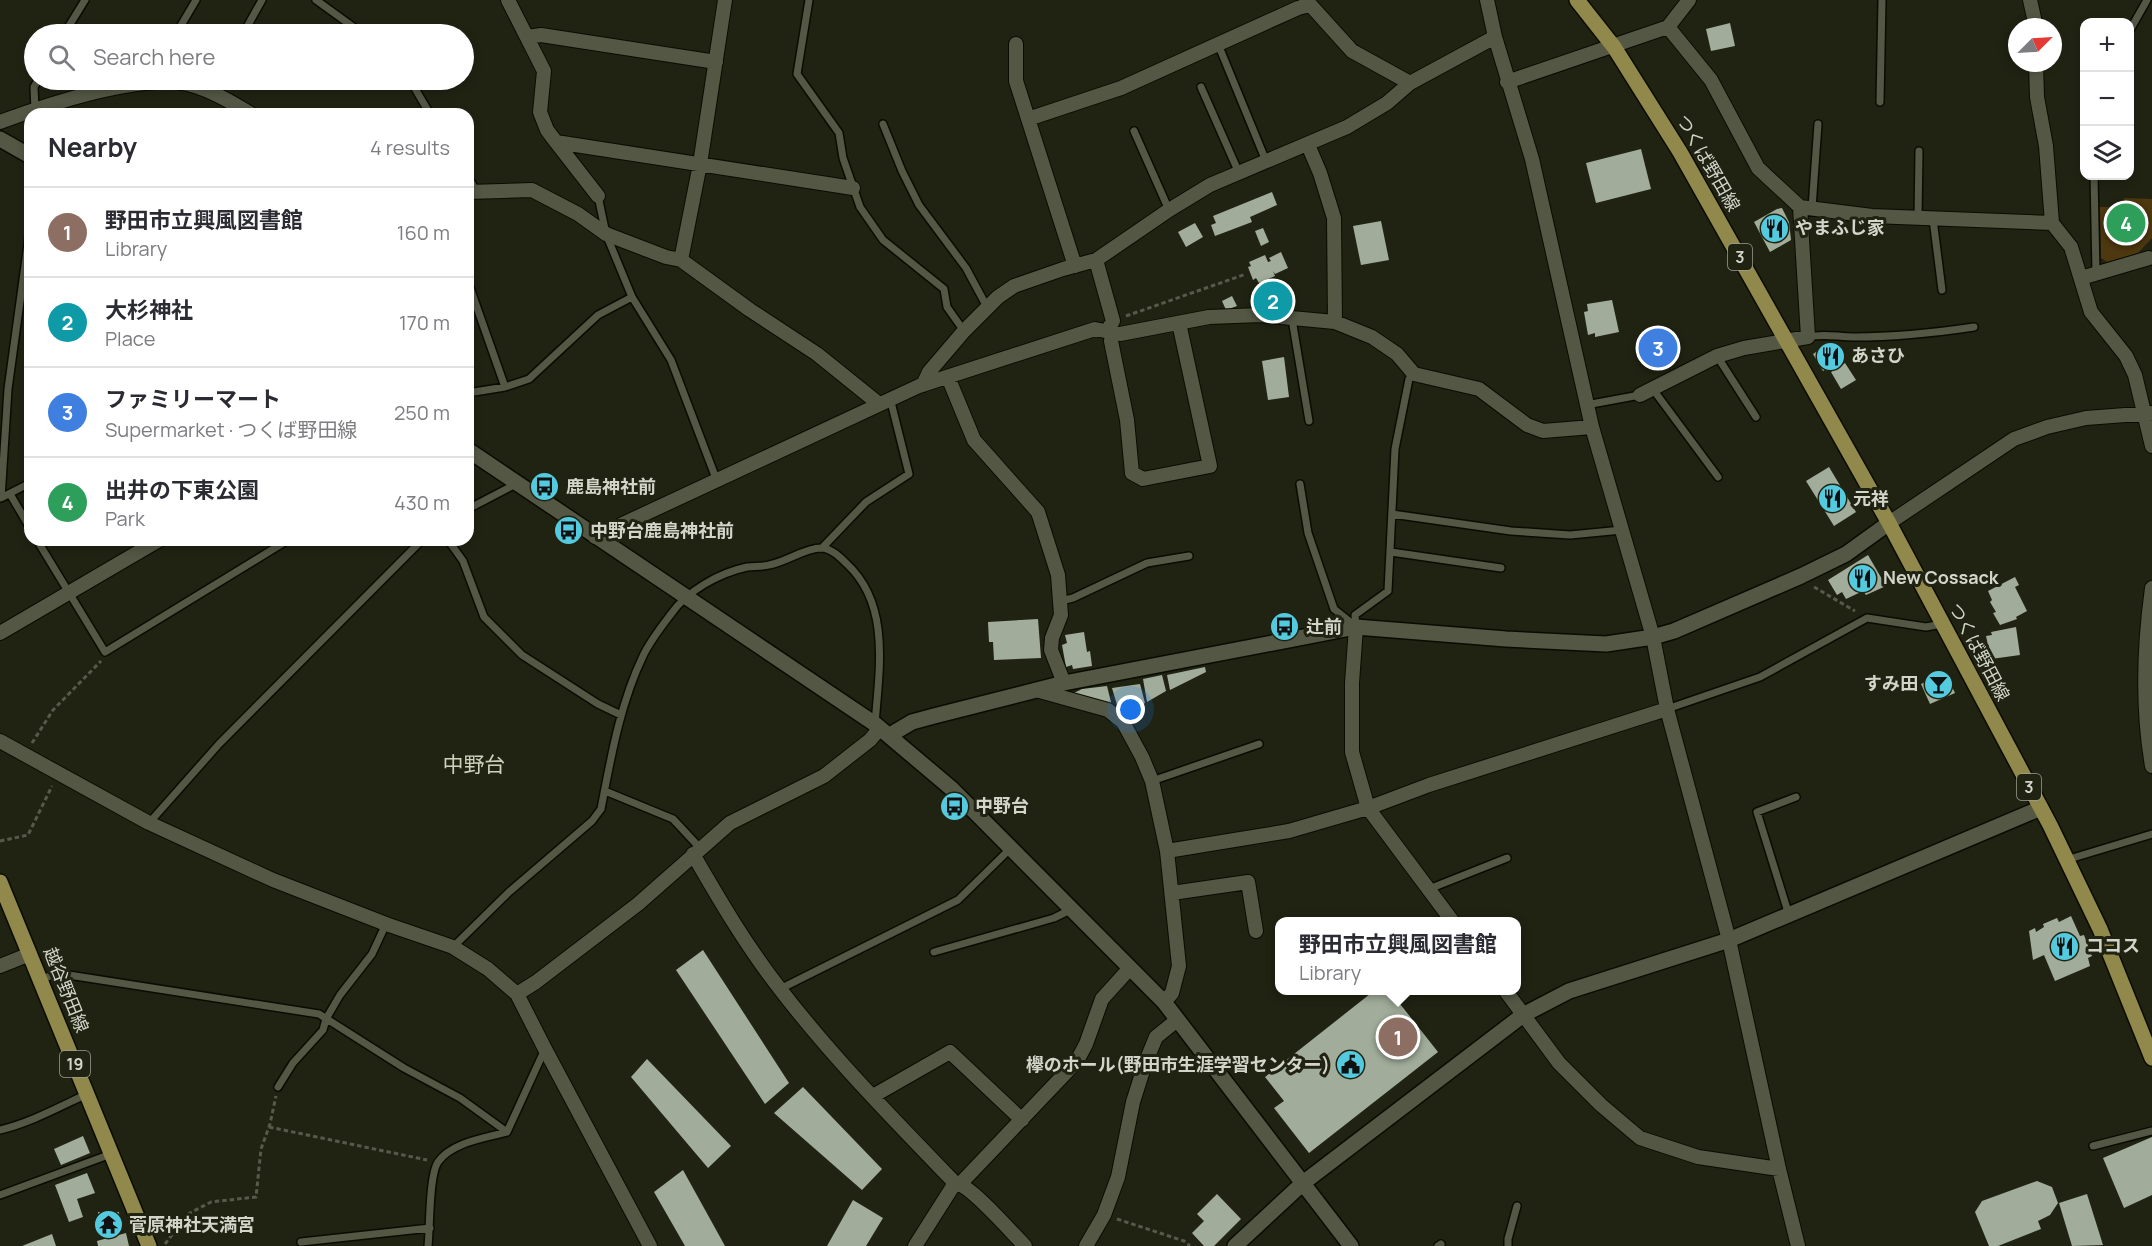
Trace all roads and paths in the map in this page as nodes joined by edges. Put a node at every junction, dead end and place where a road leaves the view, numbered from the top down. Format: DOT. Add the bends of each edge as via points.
graph roads {
  1 [pos="85,0"];
  2 [pos="196,0"];
  3 [pos="262,0"];
  4 [pos="316,0"];
  5 [pos="508,0"];
  6 [pos="725,0"];
  7 [pos="809,0"];
  8 [pos="1487,0"];
  9 [pos="1577,0"];
  10 [pos="1689,0"];
  11 [pos="1882,0"];
  12 [pos="2030,0"];
  13 [pos="2147,0"];
  14 [pos="1308,2"];
  15 [pos="2034,18"];
  16 [pos="2134,23"];
  17 [pos="70,24"];
  18 [pos="182,24"];
  19 [pos="249,24"];
  20 [pos="349,24"];
  21 [pos="1668,27"];
  22 [pos="527,37"];
  23 [pos="1495,37"];
  24 [pos="1016,44"];
  25 [pos="1218,44"];
  26 [pos="1614,47"];
  27 [pos="716,62"];
  28 [pos="2036,72"];
  29 [pos="1507,82"];
  30 [pos="1410,83"];
  31 [pos="1201,87"];
  32 [pos="34,90"];
  33 [pos="110,90"];
  34 [pos="219,90"];
  35 [pos="416,90"];
  36 [pos="1880,102"];
  37 [pos="35,108"];
  38 [pos="42,108"];
  39 [pos="242,108"];
  40 [pos="426,108"];
  41 [pos="24,114"];
  42 [pos="1028,119"];
  43 [pos="0,122"];
  44 [pos="883,124"];
  45 [pos="1818,124"];
  46 [pos="1134,131"];
  47 [pos="0,140"];
  48 [pos="556,142"];
  49 [pos="1308,145"];
  50 [pos="1919,151"];
  51 [pos="24,153"];
  52 [pos="1266,162"];
  53 [pos="700,164"];
  54 [pos="1239,172"];
  55 [pos="2094,180"];
  56 [pos="853,188"];
  57 [pos="474,192"];
  58 [pos="598,196"];
  59 [pos="1806,207"];
  60 [pos="1168,210"];
  61 [pos="1925,218"];
  62 [pos="2052,223"];
  63 [pos="606,234"];
  64 [pos="2151,256"];
  65 [pos="681,260"];
  66 [pos="1096,260"];
  67 [pos="1075,266"];
  68 [pos="24,269"];
  69 [pos="1246,273"];
  70 [pos="2096,273"];
  71 [pos="2081,278"];
  72 [pos="1942,291"];
  73 [pos="632,297"];
  74 [pos="474,299"];
  75 [pos="987,307"];
  76 [pos="1292,319"];
  77 [pos="1335,322"];
  78 [pos="1179,323"];
  79 [pos="1974,327"];
  80 [pos="1111,328"];
  81 [pos="964,331"];
  82 [pos="1808,338"];
  83 [pos="1787,342"];
  84 [pos="1717,356"];
  85 [pos="1414,374"];
  86 [pos="948,376"];
  87 [pos="923,384"];
  88 [pos="505,387"];
  89 [pos="474,392"];
  90 [pos="1646,392"];
  91 [pos="885,401"];
  92 [pos="1586,405"];
  93 [pos="3,410"];
  94 [pos="2149,413"];
  95 [pos="1756,417"];
  96 [pos="1309,421"];
  97 [pos="1592,427"];
  98 [pos="2152,446"];
  99 [pos="474,454"];
  100 [pos="1718,477"];
  101 [pos="717,481"];
  102 [pos="518,483"];
  103 [pos="1300,484"];
  104 [pos="24,486"];
  105 [pos="10,494"];
  106 [pos="1,499"];
  107 [pos="474,506"];
  108 [pos="1392,514"];
  109 [pos="24,518"];
  110 [pos="1889,523"];
  111 [pos="1622,530"];
  112 [pos="596,537"];
  113 [pos="41,546"];
  114 [pos="149,546"];
  115 [pos="278,546"];
  116 [pos="417,546"];
  117 [pos="452,546"];
  118 [pos="822,548"];
  119 [pos="1391,552"];
  120 [pos="1189,556"];
  121 [pos="1501,568"];
  122 [pos="1801,576"];
  123 [pos="2152,588"];
  124 [pos="69,594"];
  125 [pos="687,596"];
  126 [pos="1061,602"];
  127 [pos="1867,618"];
  128 [pos="1942,624"];
  129 [pos="1356,627"];
  130 [pos="0,633"];
  131 [pos="1653,637"];
  132 [pos="105,652"];
  133 [pos="2149,670"];
  134 [pos="1064,683"];
  135 [pos="1036,690"];
  136 [pos="1667,709"];
  137 [pos="621,715"];
  138 [pos="882,729"];
  139 [pos="0,741"];
  140 [pos="1259,744"];
  141 [pos="24,754"];
  142 [pos="2152,766"];
  143 [pos="58,773"];
  144 [pos="1152,781"];
  145 [pos="605,791"];
  146 [pos="1796,797"];
  147 [pos="1368,808"];
  148 [pos="2041,808"];
  149 [pos="149,823"];
  150 [pos="2152,834"];
  151 [pos="0,841"];
  152 [pos="1011,847"];
  153 [pos="697,851"];
  154 [pos="1167,851"];
  155 [pos="1507,858"];
  156 [pos="2066,860"];
  157 [pos="0,882"];
  158 [pos="1429,889"];
  159 [pos="1172,893"];
  160 [pos="1072,909"];
  161 [pos="1788,915"];
  162 [pos="1450,917"];
  163 [pos="386,924"];
  164 [pos="1256,931"];
  165 [pos="1729,940"];
  166 [pos="453,947"];
  167 [pos="934,952"];
  168 [pos="30,954"];
  169 [pos="0,966"];
  170 [pos="1130,968"];
  171 [pos="41,980"];
  172 [pos="780,989"];
  173 [pos="517,994"];
  174 [pos="1509,995"];
  175 [pos="1164,1002"];
  176 [pos="1523,1015"];
  177 [pos="326,1019"];
  178 [pos="1177,1020"];
  179 [pos="545,1049"];
  180 [pos="2152,1058"];
  181 [pos="278,1087"];
  182 [pos="87,1094"];
  183 [pos="873,1096"];
  184 [pos="1022,1120"];
  185 [pos="269,1126"];
  186 [pos="0,1130"];
  187 [pos="2152,1131"];
  188 [pos="507,1132"];
  189 [pos="2093,1146"];
  190 [pos="111,1154"];
  191 [pos="438,1162"];
  192 [pos="1779,1169"];
  193 [pos="958,1183"];
  194 [pos="1303,1183"];
  195 [pos="0,1196"];
  196 [pos="1516,1206"];
  197 [pos="1104,1215"];
  198 [pos="430,1228"];
  199 [pos="301,1242"];
  200 [pos="149,1246"];
  201 [pos="161,1246"];
  202 [pos="428,1246"];
  203 [pos="650,1246"];
  204 [pos="915,1246"];
  205 [pos="1026,1246"];
  206 [pos="1086,1246"];
  207 [pos="1190,1246"];
  208 [pos="1235,1246"];
  209 [pos="1351,1246"];
  210 [pos="1508,1246"];
  211 [pos="1798,1246"];
  1 -- 17 [label="lane"];
  2 -- 18 [label="lane"];
  3 -- 19 [label="lane"];
  4 -- 20 [label="lane"];
  5 -- 22 [label="street"];
  6 -- 27 [label="street"];
  7 -- 56 [label="lane" via="797,74 839,133"];
  8 -- 23 [label="street"];
  9 -- 26 [label="main road, つくば野田線 / 3"];
  10 -- 21 [label="street"];
  11 -- 36 [label="lane"];
  12 -- 15 [label="street"];
  13 -- 16 [label="lane"];
  14 -- 25 [label="street"];
  14 -- 30 [label="street" via="1352,51"];
  21 -- 26 [label="street"];
  21 -- 59 [label="street" via="1711,81 1758,168"];
  22 -- 27 [label="street" via="540,35"];
  22 -- 48 [label="street" via="544,71 540,112"];
  23 -- 29 [label="street"];
  23 -- 30 [label="street"];
  24 -- 42 [label="street" via="1016,81"];
  25 -- 42 [label="street" via="1121,88"];
  25 -- 52 [label="lane"];
  26 -- 29 [label="street"];
  26 -- 83 [label="main road, つくば野田線 / 3" via="1680,152"];
  27 -- 53 [label="street"];
  28 -- 62 [label="street"];
  29 -- 92 [label="street" via="1532,159"];
  30 -- 49 [label="street" via="1387,103"];
  31 -- 54 [label="lane"];
  32 -- 37 [label="lane"];
  33 -- 38 [label="street"];
  34 -- 39 [label="street"];
  35 -- 40 [label="lane"];
  41 -- 43 [label="street"];
  42 -- 67 [label="street"];
  44 -- 75 [label="lane" via="919,205 966,268"];
  45 -- 59 [label="lane"];
  46 -- 60 [label="lane"];
  47 -- 51 [label="street"];
  48 -- 53 [label="street"];
  48 -- 58 [label="street"];
  49 -- 52 [label="street"];
  49 -- 77 [label="street" via="1334,218"];
  50 -- 61 [label="lane"];
  52 -- 54 [label="street"];
  53 -- 56 [label="street"];
  53 -- 65 [label="street"];
  54 -- 60 [label="street"];
  55 -- 70 [label="lane"];
  56 -- 81 [label="lane" via="883,240 944,289 947,307"];
  57 -- 63 [label="street" via="532,190"];
  58 -- 63 [label="lane"];
  59 -- 61 [label="street"];
  59 -- 82 [label="street"];
  60 -- 66 [label="street"];
  61 -- 62 [label="street"];
  61 -- 72 [label="lane"];
  62 -- 71 [label="street" via="2071,247"];
  63 -- 65 [label="street"];
  63 -- 73 [label="lane"];
  64 -- 70 [label="street"];
  65 -- 91 [label="street"];
  66 -- 67 [label="street"];
  66 -- 80 [label="street"];
  67 -- 75 [label="street" via="1014,286"];
  68 -- 93 [label="lane"];
  69 -- 80 [label="path"];
  70 -- 71 [label="street"];
  71 -- 94 [label="street" via="2091,312 2126,356"];
  73 -- 88 [label="lane" via="598,315 529,379"];
  73 -- 101 [label="lane" via="675,369"];
  74 -- 88 [label="lane"];
  75 -- 81 [label="street"];
  76 -- 77 [label="street"];
  76 -- 78 [label="street" via="1260,315 1209,317"];
  76 -- 96 [label="lane"];
  77 -- 85 [label="street" via="1372,337 1397,354"];
  78 -- 80 [label="street" via="1120,334"];
  78 -- 80 [label="street" via="1210,466 1143,479 1132,473"];
  79 -- 82 [label="lane"];
  80 -- 86 [label="street" via="1095,329"];
  81 -- 87 [label="street"];
  82 -- 83 [label="street"];
  83 -- 84 [label="street"];
  83 -- 110 [label="main road, つくば野田線 / 3"];
  84 -- 90 [label="street"];
  84 -- 95 [label="lane"];
  85 -- 97 [label="street" via="1479,389 1527,425 1543,431"];
  85 -- 108 [label="lane" via="1395,449"];
  86 -- 87 [label="street"];
  86 -- 126 [label="street" via="974,440 1038,512 1058,576"];
  87 -- 91 [label="street"];
  88 -- 89 [label="lane"];
  90 -- 92 [label="lane"];
  90 -- 100 [label="lane"];
  91 -- 101 [label="street"];
  91 -- 118 [label="lane" via="909,474 866,502"];
  92 -- 97 [label="street"];
  93 -- 106 [label="lane"];
  94 -- 98 [label="street"];
  94 -- 110 [label="street" via="2086,418 2014,439"];
  97 -- 111 [label="street"];
  99 -- 102 [label="street"];
  101 -- 112 [label="street"];
  102 -- 107 [label="lane"];
  102 -- 112 [label="street"];
  103 -- 129 [label="lane" via="1308,533 1334,609"];
  104 -- 105 [label="lane"];
  105 -- 106 [label="lane"];
  105 -- 109 [label="lane"];
  108 -- 111 [label="lane" via="1511,531 1570,534"];
  108 -- 119 [label="lane"];
  110 -- 122 [label="street" via="1846,554"];
  110 -- 128 [label="main road, つくば野田線 / 3"];
  111 -- 131 [label="street"];
  112 -- 125 [label="street"];
  113 -- 124 [label="lane"];
  114 -- 124 [label="street"];
  115 -- 132 [label="lane"];
  116 -- 149 [label="lane" via="219,744"];
  117 -- 137 [label="lane" via="463,561 484,617 522,655"];
  118 -- 125 [label="lane" via="770,565 747,567 707,583"];
  118 -- 138 [label="lane" via="835,553 852,568 867,588 876,613"];
  119 -- 121 [label="lane"];
  119 -- 129 [label="lane" via="1388,591 1355,615"];
  120 -- 126 [label="lane" via="1147,563"];
  122 -- 127 [label="path"];
  122 -- 131 [label="street"];
  123 -- 133 [label="street"];
  124 -- 130 [label="street"];
  124 -- 132 [label="lane"];
  125 -- 137 [label="lane" via="643,655"];
  125 -- 138 [label="street"];
  126 -- 134 [label="street" via="1051,650"];
  127 -- 128 [label="lane" via="1926,627"];
  127 -- 136 [label="lane" via="1760,677"];
  128 -- 148 [label="main road, つくば野田線 / 3"];
  129 -- 131 [label="street" via="1606,644"];
  129 -- 134 [label="street"];
  129 -- 147 [label="street" via="1352,753"];
  131 -- 136 [label="street"];
  132 -- 141 [label="path" via="53,710"];
  133 -- 142 [label="street" via="2145,724"];
  134 -- 135 [label="street"];
  135 -- 138 [label="street"];
  135 -- 144 [label="street" via="1108,710 1123,722"];
  136 -- 147 [label="street"];
  136 -- 165 [label="street"];
  137 -- 145 [label="lane"];
  138 -- 152 [label="street"];
  138 -- 153 [label="street" via="824,776 729,824"];
  139 -- 141 [label="street"];
  140 -- 144 [label="lane"];
  141 -- 143 [label="street"];
  143 -- 149 [label="street"];
  143 -- 151 [label="path" via="28,835"];
  144 -- 154 [label="street"];
  145 -- 153 [label="lane" via="674,819"];
  145 -- 166 [label="lane" via="601,809 592,821 509,892"];
  146 -- 161 [label="lane" via="1757,812"];
  147 -- 154 [label="street" via="1289,831"];
  147 -- 158 [label="street"];
  148 -- 156 [label="main road, つくば野田線 / 3"];
  148 -- 161 [label="street"];
  149 -- 163 [label="street" via="273,880"];
  150 -- 156 [label="lane"];
  152 -- 160 [label="street"];
  152 -- 172 [label="lane" via="958,900"];
  153 -- 172 [label="street" via="728,914"];
  153 -- 173 [label="street" via="638,904"];
  154 -- 159 [label="street"];
  155 -- 158 [label="lane"];
  156 -- 180 [label="main road, つくば野田線 / 3" via="2100,928"];
  157 -- 168 [label="main road, 越谷野田線 / 19"];
  158 -- 162 [label="street"];
  159 -- 164 [label="street" via="1248,882"];
  159 -- 175 [label="street" via="1179,966 1172,993"];
  160 -- 167 [label="lane" via="1054,918"];
  160 -- 170 [label="street"];
  161 -- 165 [label="street"];
  163 -- 166 [label="street"];
  163 -- 177 [label="lane" via="372,954 340,994"];
  165 -- 176 [label="street" via="1569,990"];
  165 -- 192 [label="street"];
  166 -- 173 [label="street"];
  168 -- 169 [label="street"];
  168 -- 171 [label="main road, 越谷野田線 / 19"];
  170 -- 175 [label="street"];
  170 -- 184 [label="street" via="1102,999 1077,1061"];
  171 -- 177 [label="lane" via="56,973 319,1014"];
  171 -- 182 [label="main road, 越谷野田線 / 19"];
  172 -- 183 [label="street"];
  173 -- 179 [label="street"];
  174 -- 176 [label="street"];
  175 -- 178 [label="street"];
  176 -- 192 [label="street" via="1559,1063 1640,1138 1698,1157"];
  176 -- 194 [label="street"];
  177 -- 181 [label="lane" via="323,1030 293,1063"];
  177 -- 188 [label="lane" via="460,1098"];
  178 -- 194 [label="street"];
  178 -- 197 [label="street" via="1156,1037 1144,1064 1118,1177"];
  179 -- 188 [label="lane"];
  179 -- 203 [label="street"];
  181 -- 185 [label="path"];
  182 -- 186 [label="lane"];
  182 -- 190 [label="main road, 越谷野田線 / 19"];
  183 -- 184 [label="street" via="950,1052"];
  183 -- 193 [label="street"];
  184 -- 193 [label="street"];
  185 -- 191 [label="path"];
  185 -- 201 [label="path" via="261,1149 256,1197 203,1206 188,1214"];
  187 -- 189 [label="lane"];
  188 -- 191 [label="lane" via="453,1150"];
  190 -- 195 [label="lane"];
  190 -- 200 [label="main road, 越谷野田線 / 19"];
  191 -- 198 [label="lane"];
  192 -- 211 [label="street"];
  193 -- 204 [label="street"];
  193 -- 205 [label="street"];
  194 -- 208 [label="street"];
  194 -- 209 [label="street"];
  196 -- 210 [label="lane"];
  197 -- 206 [label="street"];
  197 -- 207 [label="path"];
  198 -- 199 [label="lane"];
  198 -- 202 [label="lane"];
}
